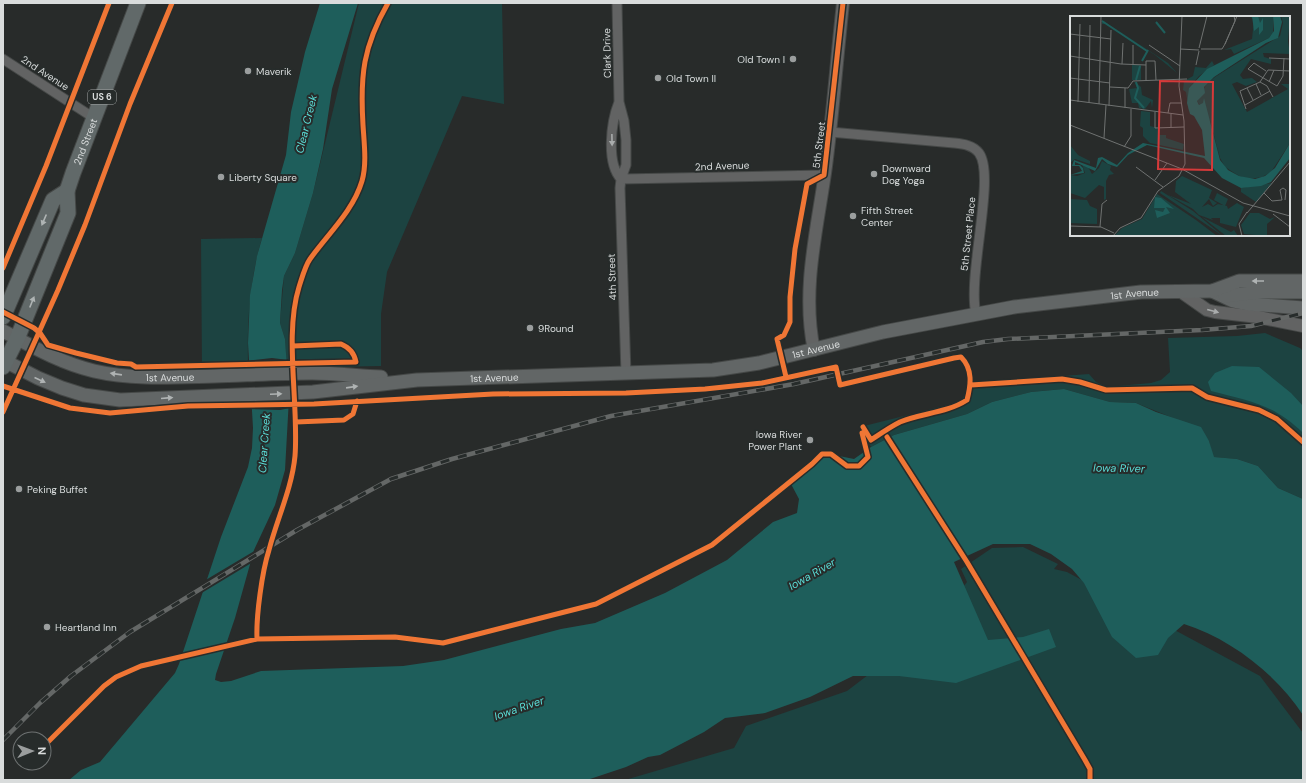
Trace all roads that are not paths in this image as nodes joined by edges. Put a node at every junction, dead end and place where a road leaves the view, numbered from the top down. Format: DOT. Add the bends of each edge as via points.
graph roads {
  1 [pos="138,3"];
  2 [pos="616,3"];
  3 [pos="843,3"];
  4 [pos="3,59"];
  5 [pos="619,102"];
  6 [pos="94,118"];
  7 [pos="830,132"];
  8 [pos="824,175"];
  9 [pos="621,179"];
  10 [pos="67,191"];
  11 [pos="1301,283"];
  12 [pos="1180,291"];
  13 [pos="1218,294"];
  14 [pos="1303,308"];
  15 [pos="976,314"];
  16 [pos="3,317"];
  17 [pos="1303,326"];
  18 [pos="3,331"];
  19 [pos="17,339"];
  20 [pos="814,350"];
  21 [pos="4,363"];
  22 [pos="626,374"];
  23 [pos="417,380"];
  1 -- 6 [label="main road, 2nd Street / US 6"];
  2 -- 5 [label="street, Clark Drive"];
  3 -- 7 [label="street, 5th Street"];
  4 -- 6 [label="street, 2nd Avenue"];
  5 -- 9 [label="street, Clark Drive" via="626,140 626,165"];
  5 -- 9 [label="street, Clark Drive, one-way" via="613,116 611,141 616,174"];
  6 -- 10 [label="main road, 2nd Street / US 6"];
  7 -- 8 [label="street, 5th Street"];
  7 -- 15 [label="street, 5th Street Place" via="967,145 978,152 985,170 974,285"];
  8 -- 9 [label="street, 2nd Avenue"];
  8 -- 20 [label="street, 5th Street" via="808,300 809,328"];
  9 -- 22 [label="street, 4th Street"];
  10 -- 16 [label="main road, one-way" via="53,200"];
  19 -- 10 [label="main road, 2nd Street / US 6, one-way" via="68,213"];
  11 -- 13 [label="main road, 1st Avenue" via="1239,281"];
  12 -- 13 [label="main road, 1st Avenue"];
  12 -- 15 [label="main road, 1st Avenue" via="1141,292"];
  12 -- 17 [label="street, one-way" via="1214,312"];
  13 -- 14 [label="main road, 1st Avenue" via="1248,304"];
  15 -- 20 [label="main road, 1st Avenue" via="883,332"];
  18 -- 19 [label="main road, 1st Avenue"];
  19 -- 21 [label="main road, 2nd Street / US 6"];
  23 -- 19 [label="main road, 1st Avenue, one-way" via="313,373 140,377 95,371 49,356"];
  20 -- 22 [label="main road, 1st Avenue" via="735,368"];
  21 -- 23 [label="main road, 1st Avenue, one-way" via="84,395 140,400 313,392"];
  22 -- 23 [label="main road, 1st Avenue"];
}
